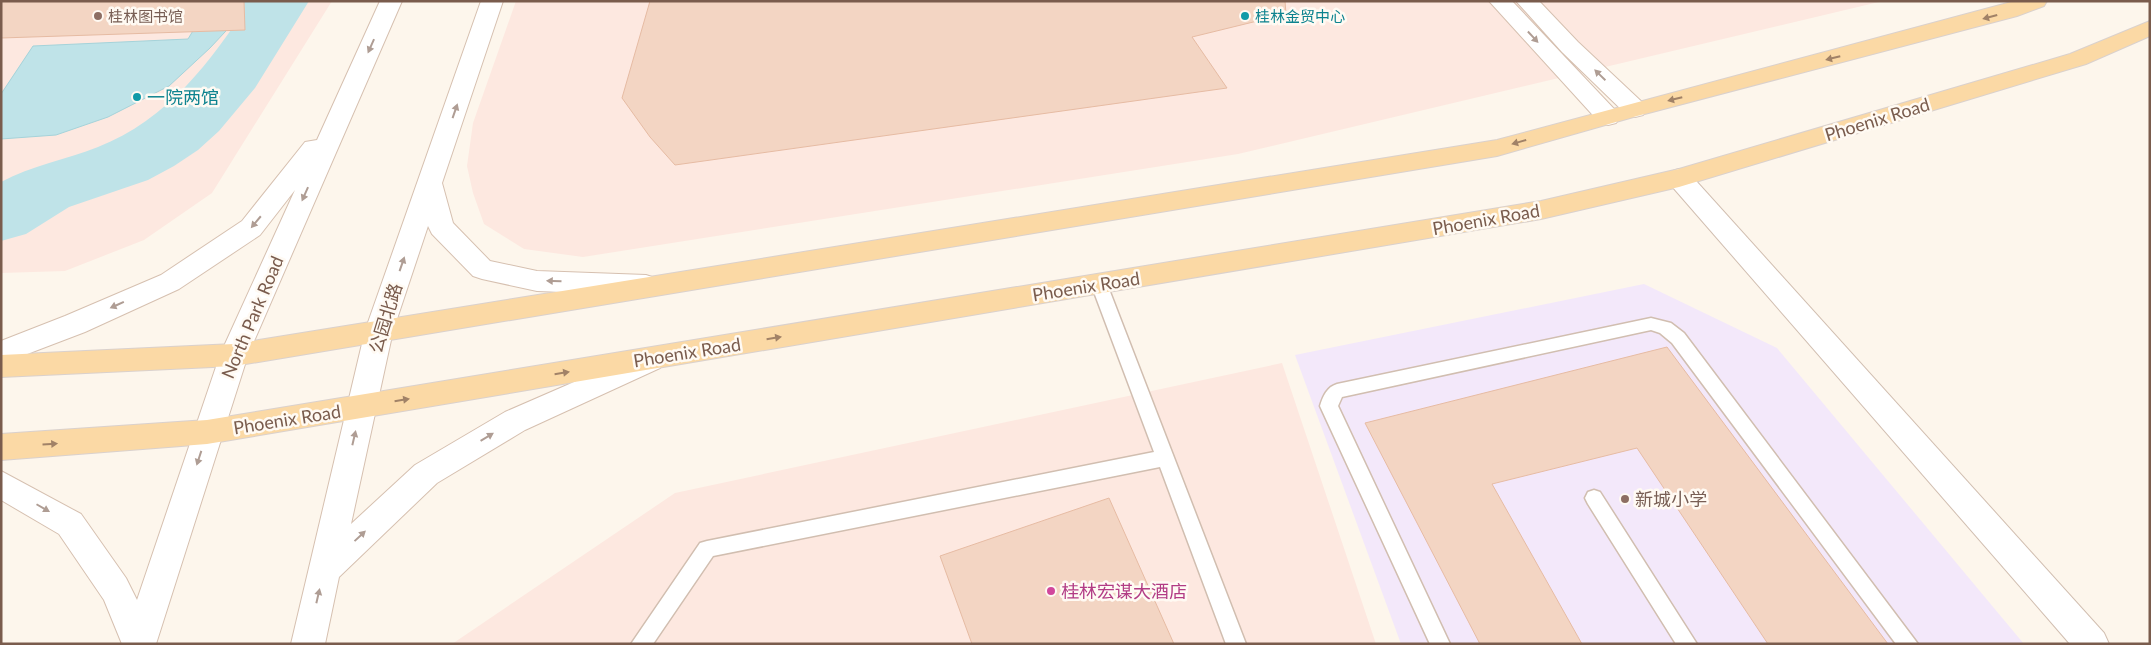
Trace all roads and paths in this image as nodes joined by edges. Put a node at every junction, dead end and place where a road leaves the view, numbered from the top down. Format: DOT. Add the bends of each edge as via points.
graph roads {
  1 [pos="391,1"];
  2 [pos="492,1"];
  3 [pos="1500,1"];
  4 [pos="1527,1"];
  5 [pos="2036,1"];
  6 [pos="2150,28"];
  7 [pos="1635,109"];
  8 [pos="340,115"];
  9 [pos="1608,117"];
  10 [pos="1679,178"];
  11 [pos="430,183"];
  12 [pos="1099,284"];
  13 [pos="655,285"];
  14 [pos="379,331"];
  15 [pos="1,353"];
  16 [pos="234,355"];
  17 [pos="655,358"];
  18 [pos="1,366"];
  19 [pos="361,407"];
  20 [pos="207,432"];
  21 [pos="1,447"];
  22 [pos="1165,458"];
  23 [pos="1,484"];
  24 [pos="1594,498"];
  25 [pos="324,570"];
  26 [pos="139,642"];
  27 [pos="308,644"];
  28 [pos="641,644"];
  29 [pos="1236,644"];
  30 [pos="1440,644"];
  31 [pos="1687,644"];
  32 [pos="1908,644"];
  33 [pos="2092,644"];
  1 -- 8 [label="main road, North Park Road, one-way"];
  11 -- 2 [label="main road, 公园北路, one-way"];
  3 -- 9 [label="main road, one-way"];
  7 -- 4 [label="main road, one-way"];
  5 -- 7 [label="main road, one-way" via="2000,14"];
  6 -- 10 [label="main road, Phoenix Road" via="2078,59"];
  7 -- 9 [label="main road"];
  8 -- 15 [label="main road, one-way" via="251,228 170,282"];
  8 -- 16 [label="main road, North Park Road, one-way"];
  9 -- 13 [label="main road, one-way" via="1497,148"];
  10 -- 12 [label="main road, Phoenix Road" via="1541,210"];
  10 -- 33 [label="main road"];
  13 -- 11 [label="main road, one-way" via="537,281 482,269 441,227"];
  14 -- 11 [label="main road, 公园北路, one-way"];
  17 -- 12 [label="main road, Phoenix Road, one-way"];
  12 -- 22 [label="lane"];
  13 -- 14 [label="main road"];
  14 -- 16 [label="main road"];
  14 -- 19 [label="main road, 公园北路"];
  16 -- 18 [label="main road"];
  16 -- 20 [label="main road, North Park Road"];
  19 -- 17 [label="main road, Phoenix Road, one-way"];
  25 -- 17 [label="main road, one-way" via="426,474 515,420"];
  19 -- 20 [label="main road, Phoenix Road"];
  25 -- 19 [label="main road, 公园北路, one-way"];
  21 -- 20 [label="main road, Phoenix Road, one-way"];
  20 -- 26 [label="main road, North Park Road, one-way"];
  22 -- 28 [label="lane" via="707,549"];
  22 -- 29 [label="lane"];
  23 -- 26 [label="main road, one-way" via="70,524 115,589"];
  24 -- 31 [label="lane"];
  27 -- 25 [label="main road, 公园北路, one-way"];
  30 -- 32 [label="lane" via="1329,406 1331,398 1337,391 1651,324 1665,328 1678,338"];
}
